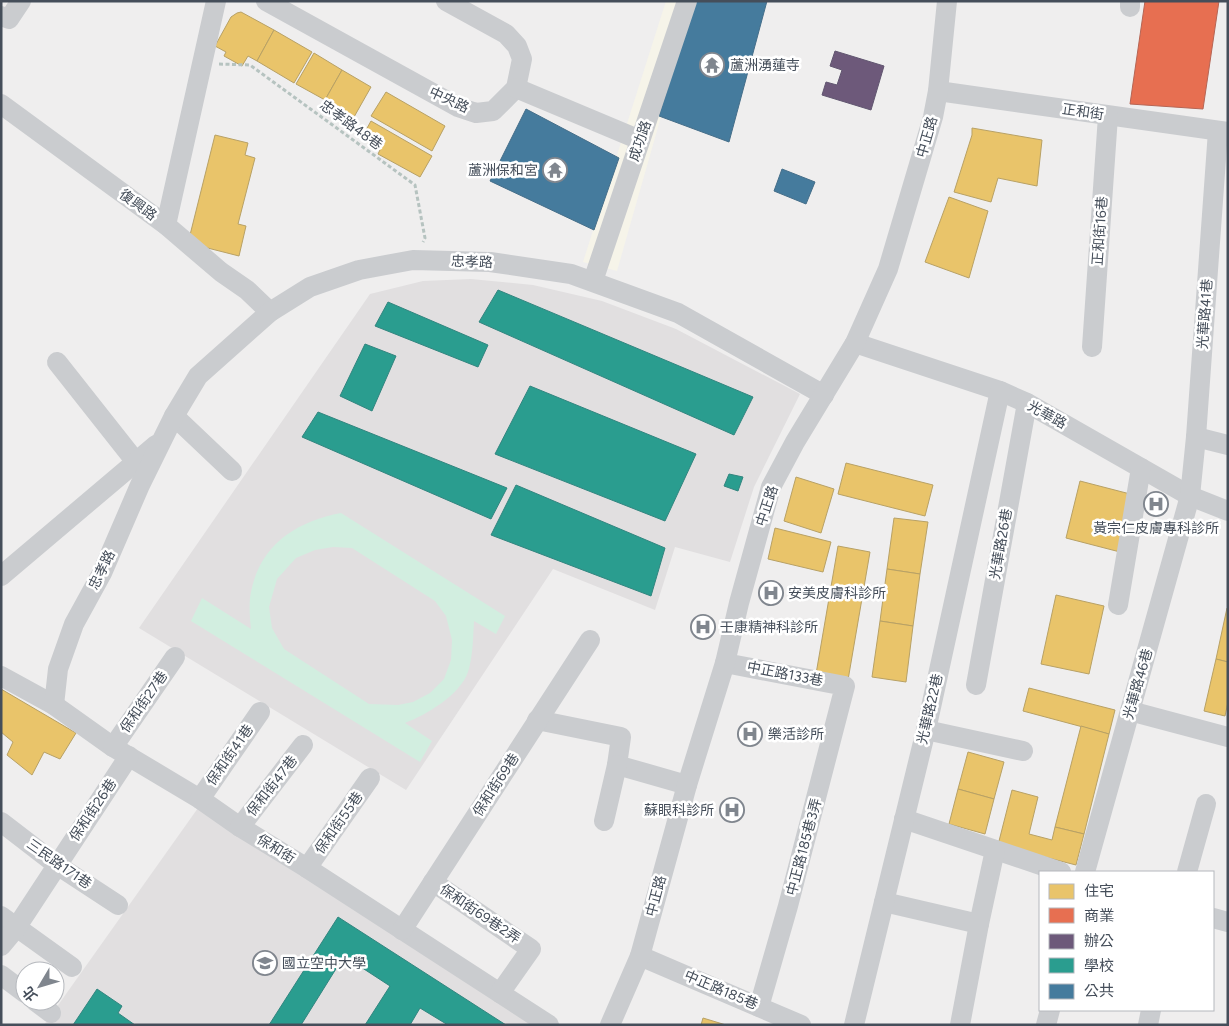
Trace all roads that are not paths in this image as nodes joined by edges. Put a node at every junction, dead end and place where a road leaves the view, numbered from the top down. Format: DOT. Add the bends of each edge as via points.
graph roads {
  1 [pos="9,1"];
  2 [pos="21,1"];
  3 [pos="216,1"];
  4 [pos="266,1"];
  5 [pos="446,1"];
  6 [pos="687,1"];
  7 [pos="946,2"];
  8 [pos="1,15"];
  9 [pos="516,88"];
  10 [pos="938,91"];
  11 [pos="1,104"];
  12 [pos="1108,116"];
  13 [pos="1223,132"];
  14 [pos="640,140"];
  15 [pos="166,225"];
  16 [pos="593,281"];
  17 [pos="270,312"];
  18 [pos="855,343"];
  19 [pos="1092,347"];
  20 [pos="57,362"];
  21 [pos="1000,392"];
  22 [pos="824,396"];
  23 [pos="1027,403"];
  24 [pos="174,416"];
  25 [pos="1196,437"];
  26 [pos="163,439"];
  27 [pos="1228,445"];
  28 [pos="136,462"];
  29 [pos="1141,468"];
  30 [pos="232,471"];
  31 [pos="1190,496"];
  32 [pos="1228,512"];
  33 [pos="1,576"];
  34 [pos="1118,605"];
  35 [pos="590,640"];
  36 [pos="175,657"];
  37 [pos="725,662"];
  38 [pos="1,676"];
  39 [pos="976,685"];
  40 [pos="845,686"];
  41 [pos="54,705"];
  42 [pos="1130,711"];
  43 [pos="260,712"];
  44 [pos="537,720"];
  45 [pos="926,730"];
  46 [pos="1228,737"];
  47 [pos="303,745"];
  48 [pos="121,751"];
  49 [pos="1023,751"];
  50 [pos="617,765"];
  51 [pos="370,778"];
  52 [pos="687,785"];
  53 [pos="200,798"];
  54 [pos="1206,804"];
  55 [pos="904,819"];
  56 [pos="604,821"];
  57 [pos="1,822"];
  58 [pos="240,826"];
  59 [pos="995,850"];
  60 [pos="57,865"];
  61 [pos="307,868"];
  62 [pos="1058,871"];
  63 [pos="1085,871"];
  64 [pos="1186,871"];
  65 [pos="433,882"];
  66 [pos="884,902"];
  67 [pos="118,905"];
  68 [pos="1214,918"];
  69 [pos="8,922"];
  70 [pos="1228,922"];
  71 [pos="979,924"];
  72 [pos="402,930"];
  73 [pos="1,946"];
  74 [pos="640,956"];
  75 [pos="72,967"];
  76 [pos="1,976"];
  77 [pos="15,986"];
  78 [pos="500,993"];
  79 [pos="759,1007"];
  80 [pos="48,1011"];
  81 [pos="1050,1011"];
  82 [pos="1152,1011"];
  83 [pos="51,1013"];
  84 [pos="549,1025"];
  85 [pos="610,1025"];
  86 [pos="801,1025"];
  87 [pos="854,1025"];
  88 [pos="960,1025"];
  89 [pos="1046,1025"];
  90 [pos="1148,1025"];
  1 -- 8 [label="street"];
  2 -- 8 [label="street" via="9,18"];
  3 -- 15 [label="street"];
  4 -- 9 [label="street, 中央路" via="458,106 476,112 494,111"];
  5 -- 9 [label="street" via="506,34 517,46 522,59"];
  6 -- 14 [label="street, 成功路"];
  7 -- 10 [label="street, 中正路"];
  9 -- 14 [label="street"];
  10 -- 12 [label="street, 正和街"];
  10 -- 18 [label="street, 中正路" via="888,270"];
  11 -- 15 [label="street, 復興路"];
  12 -- 13 [label="street, 正和街"];
  12 -- 19 [label="street, 正和街16巷"];
  13 -- 25 [label="street, 光華路41巷"];
  14 -- 16 [label="street, 成功路"];
  15 -- 17 [label="street, 復興路"];
  16 -- 17 [label="street, 忠孝路" via="571,274 490,262 413,260 359,270 310,287"];
  16 -- 22 [label="street, 忠孝路" via="678,313"];
  17 -- 24 [label="street, 忠孝路" via="198,376"];
  18 -- 21 [label="street, 光華路"];
  18 -- 22 [label="street, 中正路"];
  20 -- 28 [label="street"];
  21 -- 23 [label="street, 光華路"];
  21 -- 45 [label="street, 光華路22巷"];
  22 -- 37 [label="street, 中正路" via="771,488"];
  23 -- 29 [label="street, 光華路"];
  23 -- 39 [label="street, 光華路26巷"];
  24 -- 26 [label="street, 忠孝路"];
  24 -- 30 [label="street"];
  25 -- 27 [label="street"];
  25 -- 31 [label="street, 光華路41巷"];
  26 -- 28 [label="street, 忠孝路"];
  26 -- 41 [label="street, 忠孝路" via="102,573 74,624 58,670"];
  28 -- 33 [label="street, 忠孝路"];
  29 -- 31 [label="street, 光華路"];
  29 -- 34 [label="street"];
  31 -- 32 [label="street, 光華路"];
  31 -- 42 [label="street, 光華路46巷"];
  35 -- 44 [label="street, 保和街69巷"];
  36 -- 48 [label="street, 保和街27巷"];
  37 -- 40 [label="street, 中正路133巷"];
  37 -- 52 [label="street, 中正路"];
  38 -- 41 [label="street, 保和街"];
  40 -- 79 [label="street, 中正路185巷3弄"];
  41 -- 48 [label="street, 保和街"];
  42 -- 46 [label="street"];
  42 -- 63 [label="street, 光華路46巷"];
  43 -- 53 [label="street, 保和街41巷"];
  44 -- 50 [label="street" via="621,737"];
  44 -- 65 [label="street, 保和街69巷"];
  45 -- 49 [label="street"];
  45 -- 55 [label="street, 光華路22巷"];
  47 -- 58 [label="street, 保和街47巷"];
  48 -- 53 [label="street, 保和街"];
  48 -- 60 [label="street, 保和街26巷"];
  50 -- 52 [label="street"];
  50 -- 56 [label="street"];
  51 -- 61 [label="street, 保和街55巷"];
  52 -- 74 [label="street, 中正路"];
  53 -- 58 [label="street, 保和街"];
  54 -- 64 [label="street"];
  55 -- 59 [label="street"];
  55 -- 66 [label="street, 光華路22巷"];
  57 -- 60 [label="street, 三民路171巷"];
  58 -- 61 [label="street, 保和街"];
  59 -- 62 [label="street"];
  59 -- 71 [label="street"];
  60 -- 67 [label="street, 三民路171巷"];
  60 -- 69 [label="street, 保和街26巷"];
  61 -- 72 [label="street, 保和街"];
  65 -- 72 [label="street, 保和街69巷"];
  65 -- 78 [label="street, 保和街69巷2弄" via="532,949"];
  66 -- 71 [label="street"];
  66 -- 87 [label="street, 光華路22巷"];
  68 -- 70 [label="street"];
  69 -- 73 [label="street, 保和街26巷"];
  69 -- 75 [label="street"];
  71 -- 88 [label="street"];
  72 -- 78 [label="street, 保和街"];
  74 -- 79 [label="street, 中正路185巷"];
  74 -- 85 [label="street, 中正路"];
  76 -- 77 [label="street"];
  78 -- 84 [label="street, 保和街"];
  79 -- 86 [label="street, 中正路185巷"];
  80 -- 83 [label="street"];
  81 -- 89 [label="street"];
  82 -- 90 [label="street"];
}
